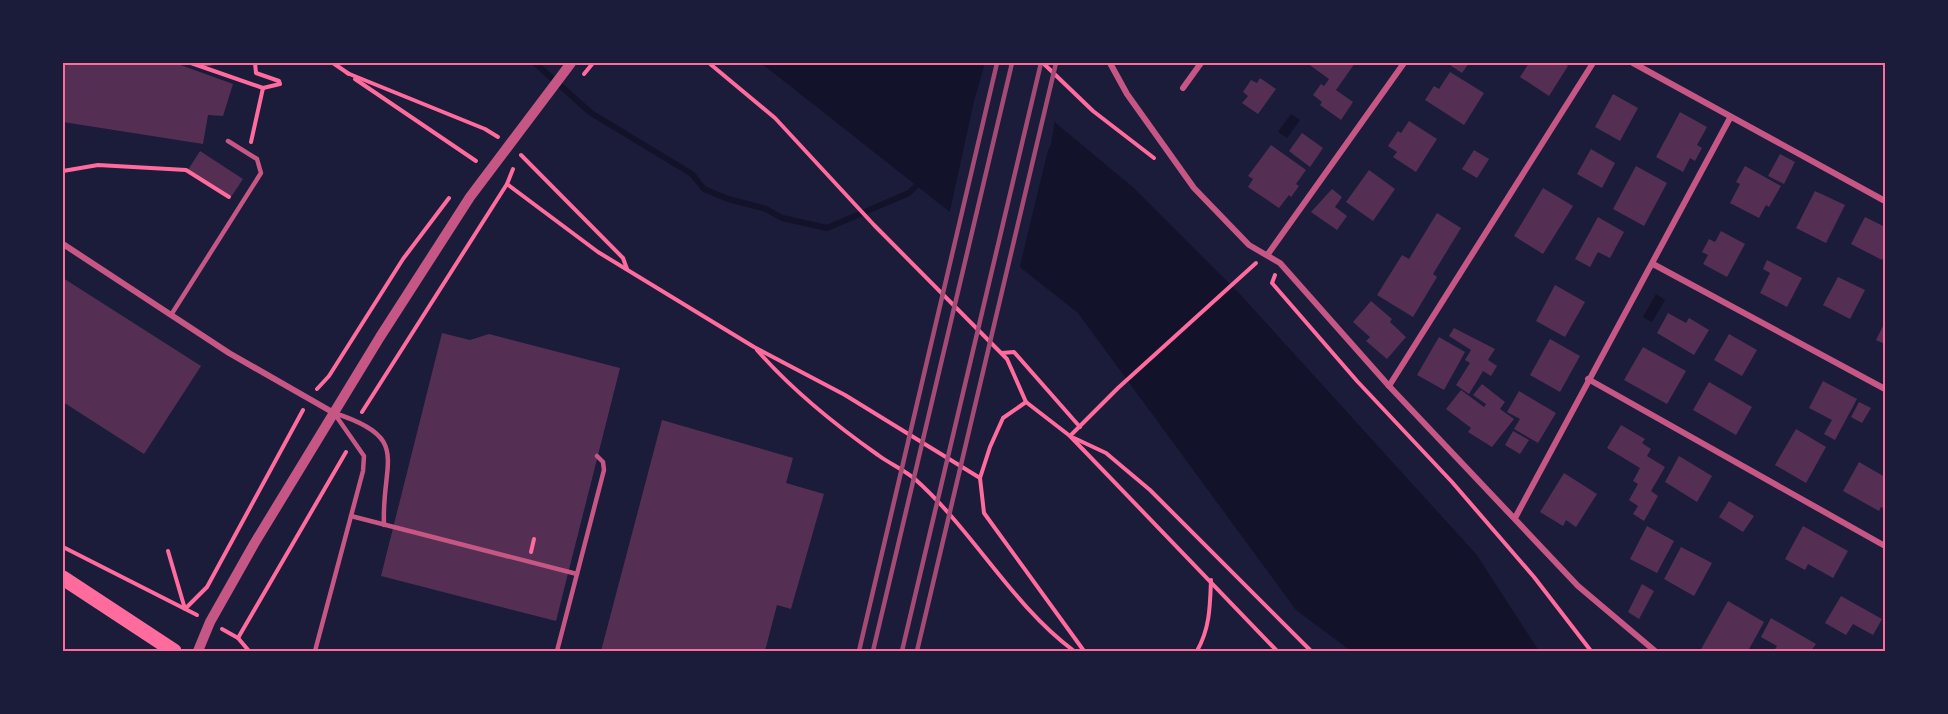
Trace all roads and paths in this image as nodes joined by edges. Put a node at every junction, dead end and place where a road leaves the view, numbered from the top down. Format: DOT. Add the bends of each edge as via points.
graph roads {
  1 [pos="214,63"];
  2 [pos="255,63"];
  3 [pos="333,63"];
  4 [pos="571,63"];
  5 [pos="709,63"];
  6 [pos="1043,63"];
  7 [pos="1110,63"];
  8 [pos="1201,63"];
  9 [pos="1404,63"];
  10 [pos="1593,63"];
  11 [pos="1633,63"];
  12 [pos="193,64"];
  13 [pos="263,88"];
  14 [pos="1183,88"];
  15 [pos="1730,118"];
  16 [pos="228,141"];
  17 [pos="249,152"];
  18 [pos="1157,160"];
  19 [pos="517,162"];
  20 [pos="470,170"];
  21 [pos="63,171"];
  22 [pos="507,184"];
  23 [pos="229,197"];
  24 [pos="450,197"];
  25 [pos="1885,201"];
  26 [pos="63,244"];
  27 [pos="1268,254"];
  28 [pos="1280,263"];
  29 [pos="1653,264"];
  30 [pos="1243,274"];
  31 [pos="171,315"];
  32 [pos="754,346"];
  33 [pos="1001,353"];
  34 [pos="1588,379"];
  35 [pos="1389,386"];
  36 [pos="1885,389"];
  37 [pos="309,399"];
  38 [pos="1026,402"];
  39 [pos="334,413"];
  40 [pos="357,420"];
  41 [pos="1080,427"];
  42 [pos="1070,436"];
  43 [pos="354,438"];
  44 [pos="597,456"];
  45 [pos="980,478"];
  46 [pos="351,516"];
  47 [pos="1515,518"];
  48 [pos="384,525"];
  49 [pos="1885,546"];
  50 [pos="63,548"];
  51 [pos="168,551"];
  52 [pos="577,574"];
  53 [pos="63,578"];
  54 [pos="1211,580"];
  55 [pos="185,609"];
  56 [pos="210,622"];
  57 [pos="238,638"];
  58 [pos="316,649"];
  59 [pos="174,651"];
  60 [pos="198,651"];
  61 [pos="248,651"];
  62 [pos="557,651"];
  63 [pos="1074,651"];
  64 [pos="1084,651"];
  65 [pos="1197,651"];
  66 [pos="1277,651"];
  67 [pos="1311,651"];
  68 [pos="1591,651"];
  69 [pos="1655,651"];
  1 -- 12 [label="path"];
  2 -- 13 [label="path" via="256,73 279,81 276,87"];
  3 -- 20 [label="path" via="476,161"];
  4 -- 39 [label="street" via="503,151 403,300"];
  5 -- 33 [label="path" via="775,118"];
  6 -- 18 [label="path" via="1093,111"];
  7 -- 27 [label="street" via="1127,94 1194,188 1249,245"];
  8 -- 14 [label="street"];
  9 -- 27 [label="street"];
  10 -- 35 [label="street"];
  11 -- 15 [label="street"];
  12 -- 13 [label="path"];
  13 -- 17 [label="path"];
  15 -- 25 [label="street"];
  15 -- 29 [label="street"];
  16 -- 17 [label="lane"];
  17 -- 31 [label="lane" via="261,165 257,182"];
  19 -- 22 [label="path"];
  21 -- 23 [label="path" via="98,165 186,170"];
  22 -- 32 [label="path" via="598,252"];
  22 -- 40 [label="path"];
  24 -- 37 [label="path" via="403,259 329,376"];
  26 -- 31 [label="street"];
  27 -- 28 [label="street"];
  28 -- 35 [label="street"];
  28 -- 68 [label="path" via="1272,283 1460,490"];
  29 -- 34 [label="street"];
  29 -- 36 [label="street"];
  30 -- 41 [label="path"];
  31 -- 37 [label="street"];
  32 -- 45 [label="path" via="845,395"];
  32 -- 63 [label="path" via="784,381 915,479 1050,633"];
  33 -- 38 [label="path"];
  33 -- 41 [label="path" via="1014,352"];
  34 -- 47 [label="street"];
  34 -- 49 [label="street"];
  35 -- 47 [label="street"];
  37 -- 39 [label="street"];
  37 -- 55 [label="path" via="207,586"];
  38 -- 42 [label="path"];
  38 -- 45 [label="path" via="1003,418"];
  39 -- 40 [label="lane"];
  39 -- 43 [label="lane"];
  39 -- 56 [label="street"];
  40 -- 48 [label="lane" via="377,432 384,443 389,469 382,503"];
  41 -- 42 [label="path"];
  42 -- 54 [label="path"];
  42 -- 67 [label="path" via="1106,453 1150,490"];
  43 -- 46 [label="lane" via="364,456"];
  43 -- 57 [label="path"];
  44 -- 52 [label="lane" via="604,470"];
  45 -- 64 [label="path" via="984,513"];
  46 -- 48 [label="lane"];
  46 -- 58 [label="lane"];
  47 -- 69 [label="street" via="1578,585"];
  48 -- 52 [label="lane"];
  50 -- 55 [label="path"];
  51 -- 55 [label="path"];
  52 -- 62 [label="lane"];
  53 -- 59 [label="main road"];
  54 -- 65 [label="path" via="1211,609 1205,637"];
  54 -- 66 [label="path"];
  55 -- 56 [label="path"];
  56 -- 57 [label="path"];
  56 -- 60 [label="street"];
  57 -- 61 [label="path"];
}
